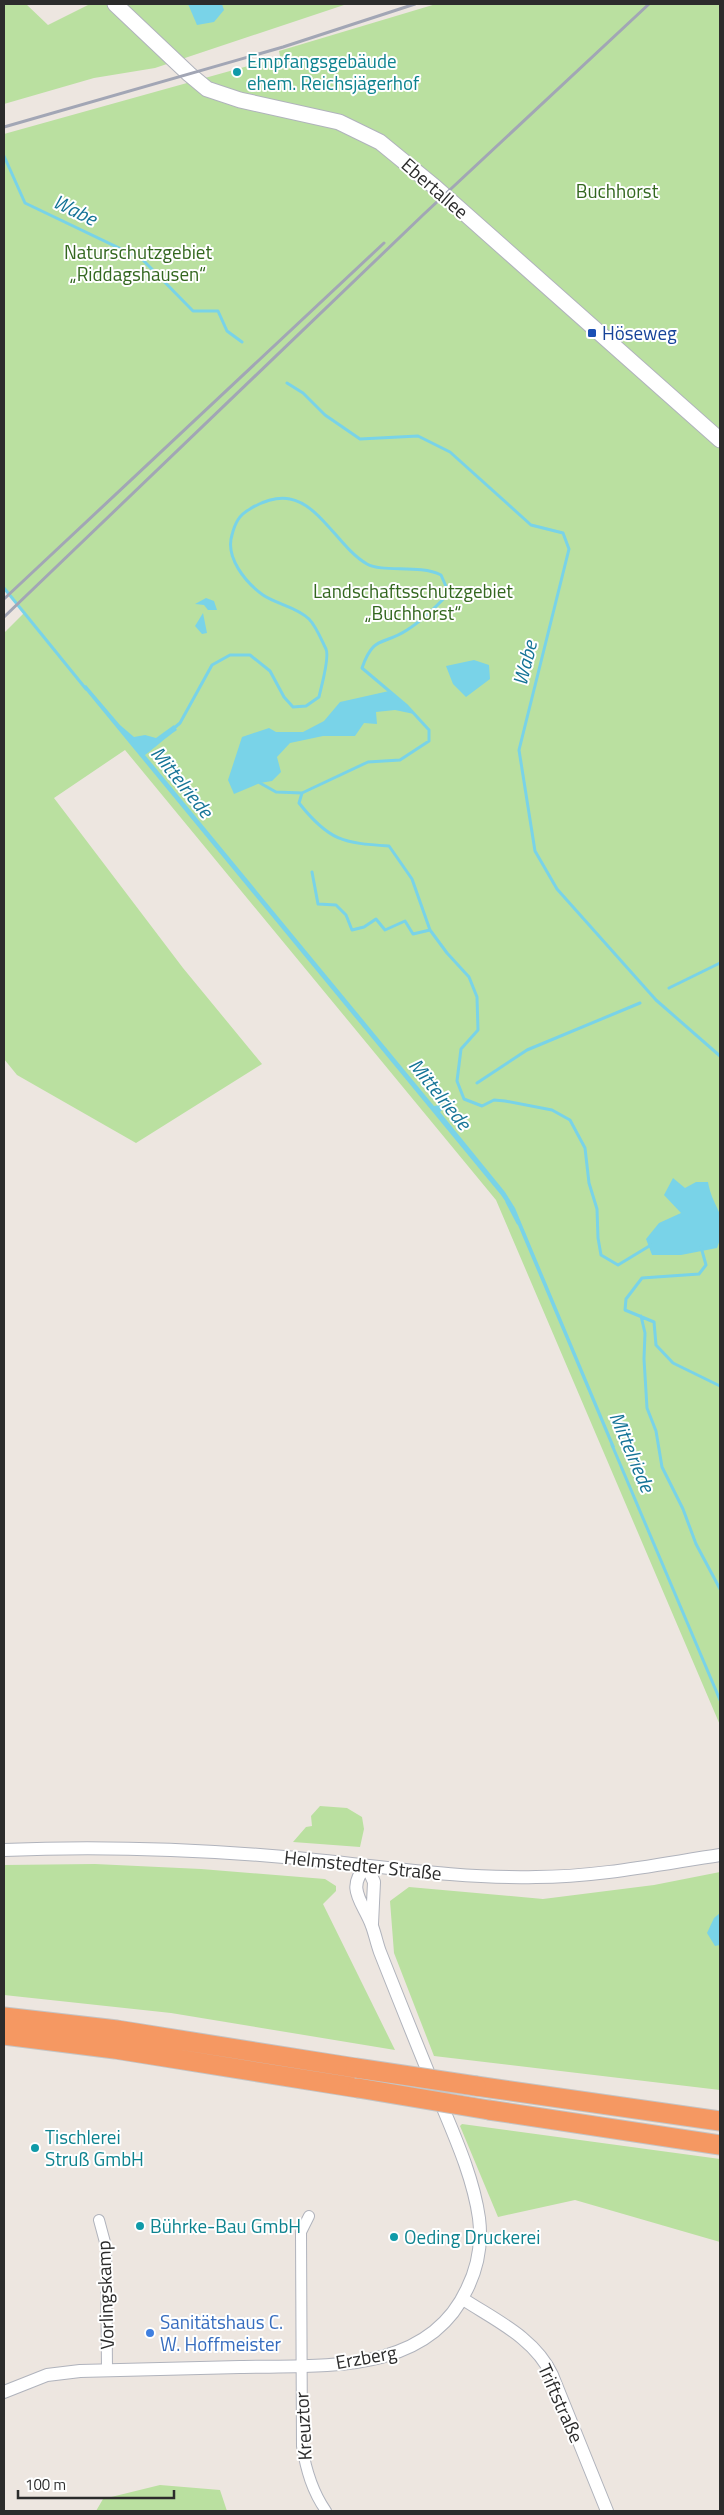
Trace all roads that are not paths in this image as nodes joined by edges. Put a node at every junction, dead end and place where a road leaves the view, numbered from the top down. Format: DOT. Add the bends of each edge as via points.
graph roads {
  1 [pos="115,4"];
  2 [pos="720,440"];
  3 [pos="4,1850"];
  4 [pos="720,1855"];
  5 [pos="367,1866"];
  6 [pos="372,1924"];
  7 [pos="4,2017"];
  8 [pos="4,2035"];
  9 [pos="720,2121"];
  10 [pos="720,2145"];
  11 [pos="308,2216"];
  12 [pos="99,2220"];
  13 [pos="463,2299"];
  14 [pos="300,2365"];
  15 [pos="107,2370"];
  16 [pos="4,2392"];
  17 [pos="326,2511"];
  18 [pos="607,2511"];
  1 -- 2 [label="main road, Ebertallee" via="207,89 240,100 339,122 380,142"];
  3 -- 5 [label="street, Helmstedter Straße" via="160,1849"];
  4 -- 5 [label="street, Helmstedter Straße" via="537,1878"];
  5 -- 6 [label="street, Erzberg" via="374,1882"];
  5 -- 6 [label="street, Erzberg" via="359,1873 356,1886 360,1902"];
  6 -- 13 [label="street, Erzberg" via="476,2200 480,2244 476,2268"];
  7 -- 9 [label="highway, bridge" via="118,2030"];
  8 -- 10 [label="highway, bridge" via="115,2049"];
  11 -- 14 [label="street, Kreuztor" via="301,2232"];
  12 -- 15 [label="street, Vorlingskamp" via="106,2246"];
  13 -- 14 [label="street, Erzberg" via="435,2332 400,2352 361,2361"];
  13 -- 18 [label="street, Triftstraße" via="521,2337 543,2358"];
  14 -- 15 [label="street, Erzberg"];
  14 -- 17 [label="street, Kreuztor" via="305,2470"];
  15 -- 16 [label="street, Erzberg" via="47,2376"];
}
